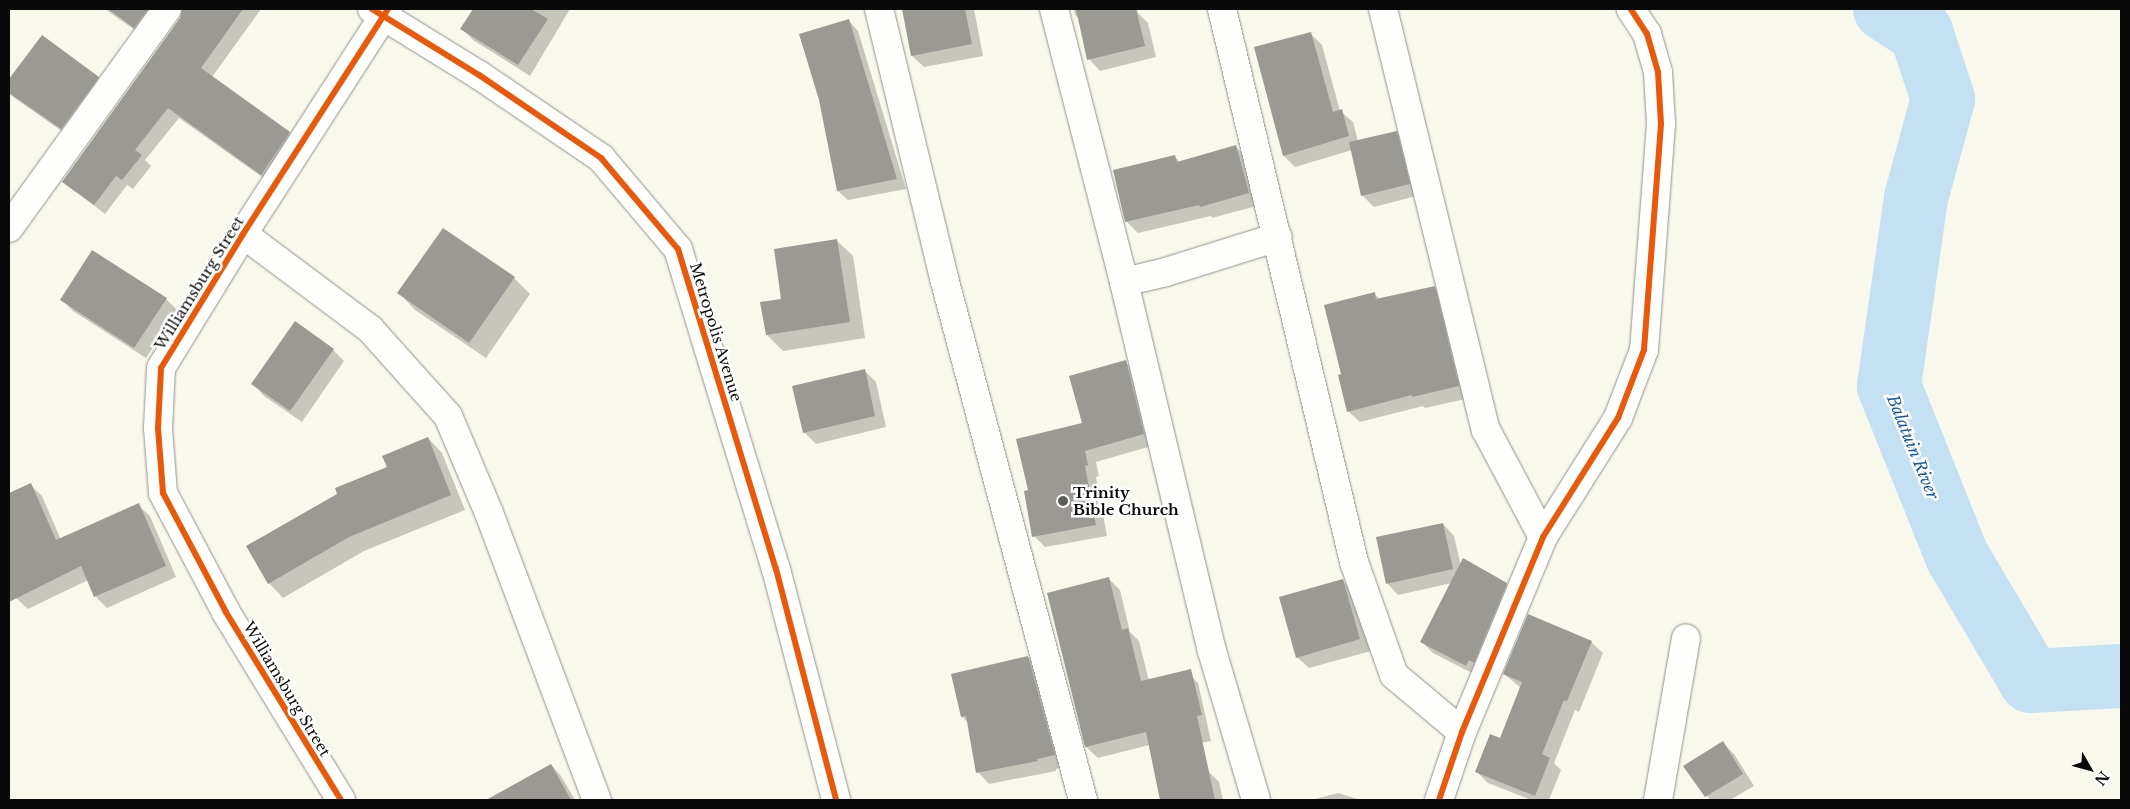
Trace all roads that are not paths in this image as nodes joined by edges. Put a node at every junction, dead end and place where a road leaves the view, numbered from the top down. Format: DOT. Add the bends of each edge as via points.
graph roads {
  1 [pos="167,9"];
  2 [pos="879,9"];
  3 [pos="1054,9"];
  4 [pos="1222,9"];
  5 [pos="1383,9"];
  6 [pos="1631,9"];
  7 [pos="381,11"];
  8 [pos="9,228"];
  9 [pos="243,234"];
  10 [pos="1278,237"];
  11 [pos="1124,282"];
  12 [pos="1543,537"];
  13 [pos="1686,638"];
  14 [pos="1462,732"];
  15 [pos="341,800"];
  16 [pos="596,800"];
  17 [pos="836,800"];
  18 [pos="1083,800"];
  19 [pos="1256,800"];
  20 [pos="1439,800"];
  21 [pos="1658,800"];
  1 -- 8 [label="street"];
  2 -- 18 [label="street" via="944,278"];
  3 -- 11 [label="street"];
  4 -- 10 [label="street"];
  5 -- 12 [label="street" via="1486,430"];
  6 -- 12 [label="street" via="1647,34 1658,72 1661,124 1644,350 1618,418"];
  7 -- 9 [label="street, Williamsburg Street"];
  7 -- 17 [label="street, Metropolis Avenue" via="601,158 678,249 776,569"];
  9 -- 15 [label="street, Williamsburg Street" via="161,368 158,428 162,494 226,612"];
  9 -- 16 [label="street" via="370,329 448,416 489,513"];
  10 -- 11 [label="street"];
  10 -- 14 [label="street" via="1354,562 1394,675"];
  11 -- 19 [label="street" via="1212,650"];
  12 -- 14 [label="street"];
  13 -- 21 [label="street"];
  14 -- 20 [label="street"];
}
